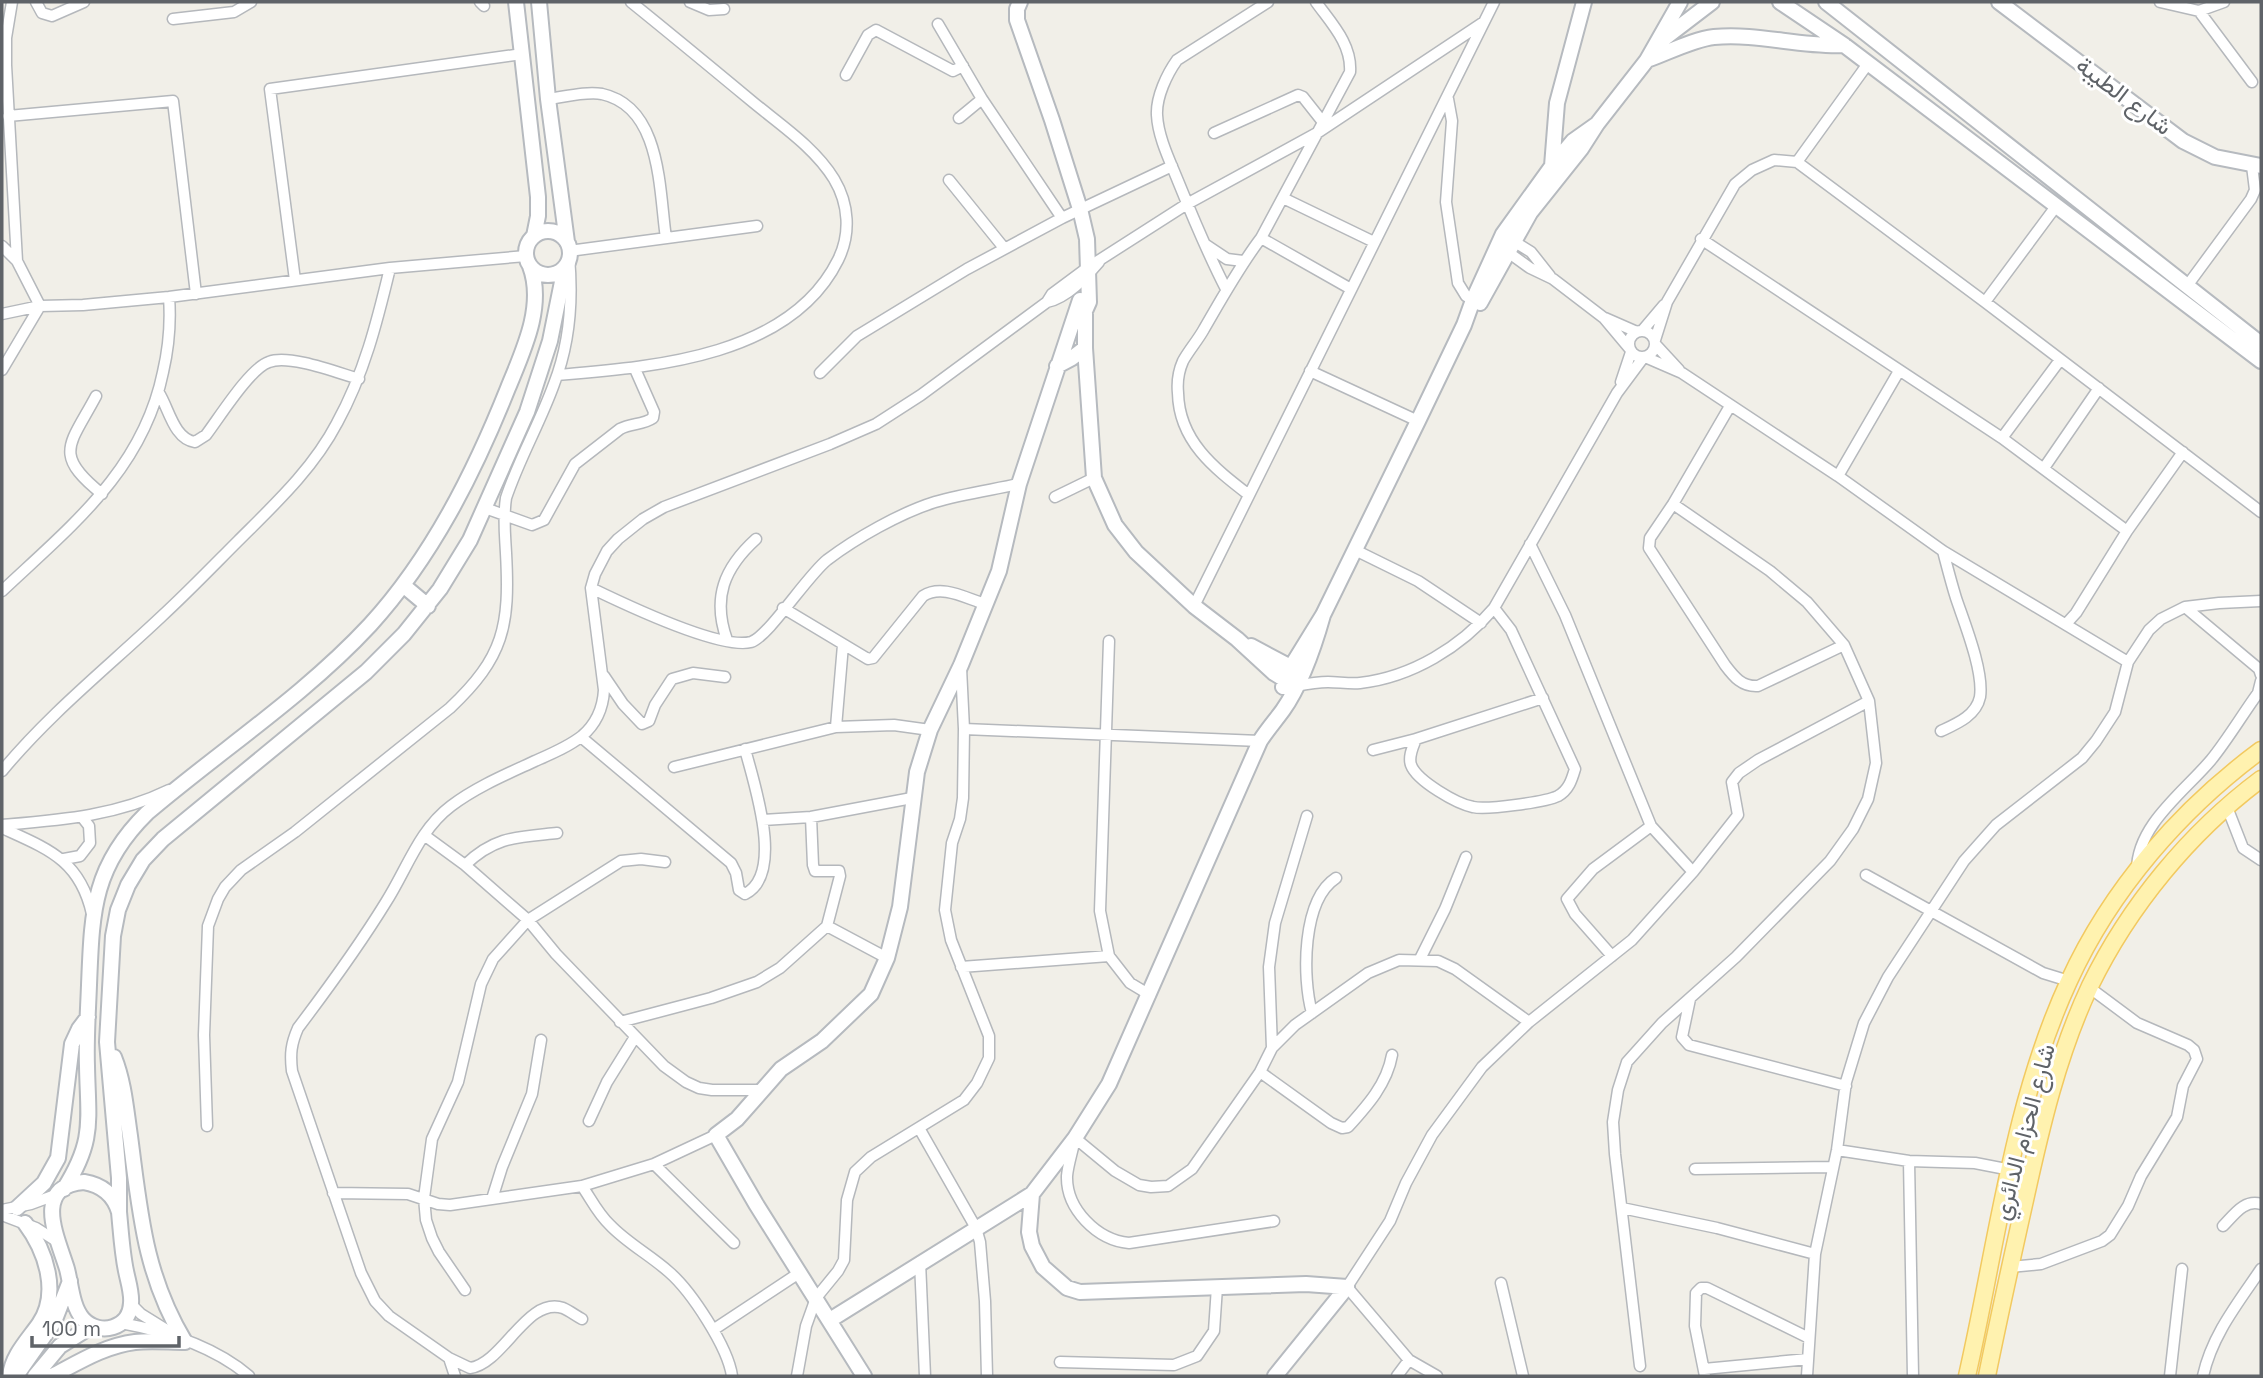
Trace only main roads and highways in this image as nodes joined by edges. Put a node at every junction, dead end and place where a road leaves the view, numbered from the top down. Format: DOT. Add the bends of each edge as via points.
graph roads {
  1 [pos="2261,750"];
  2 [pos="2261,779"];
  3 [pos="1967,1376"];
  4 [pos="1986,1376"];
  1 -- 3 [label="main road, شارع الحزام الدائري" via="2175,824 2096,931 2069,981 2032,1085"];
  2 -- 4 [label="main road, شارع الحزام الدائري" via="2163,873 2114,942 2090,988 2047,1105"];
}
